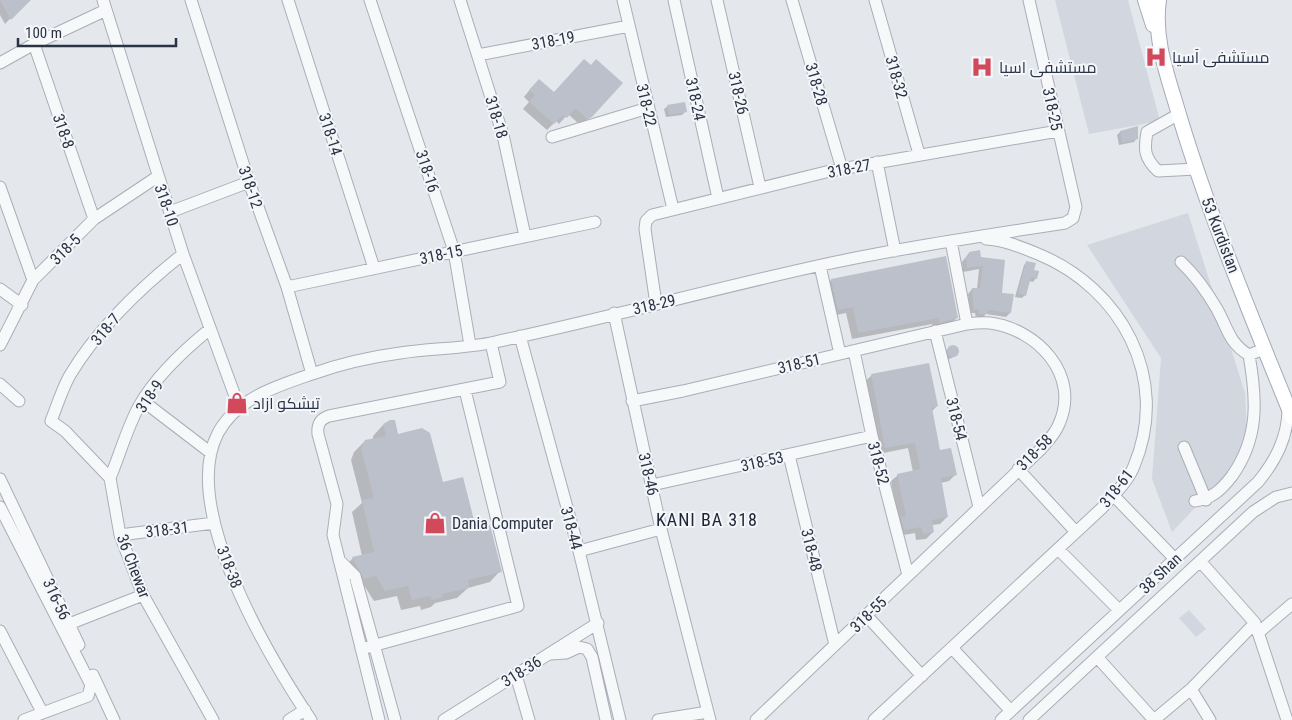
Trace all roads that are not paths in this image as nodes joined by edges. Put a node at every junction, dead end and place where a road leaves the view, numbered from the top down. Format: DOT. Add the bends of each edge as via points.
graph roads {
  1 [pos="191,0"];
  2 [pos="288,0"];
  3 [pos="370,0"];
  4 [pos="460,0"];
  5 [pos="623,0"];
  6 [pos="674,0"];
  7 [pos="718,0"];
  8 [pos="792,0"];
  9 [pos="875,0"];
  10 [pos="1029,0"];
  11 [pos="1145,0"];
  12 [pos="1159,0"];
  13 [pos="1166,0"];
  14 [pos="104,5"];
  15 [pos="629,26"];
  16 [pos="34,44"];
  17 [pos="1160,50"];
  18 [pos="478,54"];
  19 [pos="0,63"];
  20 [pos="648,108"];
  21 [pos="1179,114"];
  22 [pos="1058,131"];
  23 [pos="552,137"];
  24 [pos="919,154"];
  25 [pos="877,162"];
  26 [pos="842,169"];
  27 [pos="1196,169"];
  28 [pos="157,177"];
  29 [pos="249,182"];
  30 [pos="0,187"];
  31 [pos="760,187"];
  32 [pos="718,198"];
  33 [pos="673,209"];
  34 [pos="170,212"];
  35 [pos="1074,218"];
  36 [pos="94,219"];
  37 [pos="595,222"];
  38 [pos="525,236"];
  39 [pos="964,239"];
  40 [pos="951,242"];
  41 [pos="454,251"];
  42 [pos="895,251"];
  43 [pos="183,254"];
  44 [pos="1181,262"];
  45 [pos="820,266"];
  46 [pos="374,268"];
  47 [pos="33,280"];
  48 [pos="287,287"];
  49 [pos="0,289"];
  50 [pos="22,304"];
  51 [pos="656,304"];
  52 [pos="614,313"];
  53 [pos="967,324"];
  54 [pos="210,329"];
  55 [pos="935,331"];
  56 [pos="520,336"];
  57 [pos="491,343"];
  58 [pos="0,345"];
  59 [pos="470,345"];
  60 [pos="1264,349"];
  61 [pos="854,351"];
  62 [pos="840,354"];
  63 [pos="1249,356"];
  64 [pos="312,374"];
  65 [pos="0,384"];
  66 [pos="465,390"];
  67 [pos="19,401"];
  68 [pos="142,401"];
  69 [pos="632,401"];
  70 [pos="239,407"];
  71 [pos="1290,412"];
  72 [pos="872,436"];
  73 [pos="1184,447"];
  74 [pos="211,453"];
  75 [pos="788,455"];
  76 [pos="1018,469"];
  77 [pos="110,478"];
  78 [pos="0,479"];
  79 [pos="652,486"];
  80 [pos="1292,493"];
  81 [pos="1113,495"];
  82 [pos="0,507"];
  83 [pos="979,507"];
  84 [pos="214,522"];
  85 [pos="662,530"];
  86 [pos="1076,532"];
  87 [pos="120,535"];
  88 [pos="1058,549"];
  89 [pos="579,551"];
  90 [pos="1175,559"];
  91 [pos="339,560"];
  92 [pos="1200,561"];
  93 [pos="908,575"];
  94 [pos="143,595"];
  95 [pos="1292,604"];
  96 [pos="1119,610"];
  97 [pos="866,615"];
  98 [pos="598,623"];
  99 [pos="69,624"];
  100 [pos="1257,628"];
  101 [pos="0,631"];
  102 [pos="374,645"];
  103 [pos="835,645"];
  104 [pos="952,648"];
  105 [pos="361,649"];
  106 [pos="548,654"];
  107 [pos="1097,657"];
  108 [pos="516,675"];
  109 [pos="922,676"];
  110 [pos="1192,688"];
  111 [pos="1011,711"];
  112 [pos="42,712"];
  113 [pos="308,715"];
  114 [pos="709,716"];
  115 [pos="24,720"];
  116 [pos="114,720"];
  117 [pos="213,720"];
  118 [pos="289,720"];
  119 [pos="379,720"];
  120 [pos="395,720"];
  121 [pos="444,720"];
  122 [pos="530,720"];
  123 [pos="606,720"];
  124 [pos="620,720"];
  125 [pos="658,720"];
  126 [pos="756,720"];
  127 [pos="874,720"];
  128 [pos="1001,720"];
  129 [pos="1029,720"];
  130 [pos="1154,720"];
  131 [pos="1210,720"];
  132 [pos="1287,720"];
  1 -- 29 [label="street, 318-12"];
  2 -- 46 [label="street, 318-14"];
  3 -- 41 [label="street, 318-16"];
  4 -- 18 [label="street, 318-18"];
  5 -- 15 [label="street, 318-22"];
  6 -- 32 [label="street, 318-24"];
  7 -- 31 [label="street, 318-26"];
  8 -- 26 [label="street, 318-28"];
  9 -- 24 [label="street, 318-32"];
  10 -- 22 [label="street, 318-25"];
  11 -- 17 [label="main road"];
  12 -- 17 [label="main road, 53 Kurdistan"];
  13 -- 17 [label="main road, 53 Kurdistan"];
  14 -- 16 [label="street"];
  14 -- 28 [label="street, 318-10"];
  15 -- 18 [label="street, 318-19"];
  15 -- 20 [label="street, 318-22"];
  16 -- 19 [label="street"];
  16 -- 36 [label="street, 318-8"];
  17 -- 21 [label="main road, 53 Kurdistan"];
  18 -- 38 [label="street, 318-18" via="503,135"];
  20 -- 23 [label="street"];
  20 -- 33 [label="street, 318-22"];
  21 -- 27 [label="main road, 53 Kurdistan"];
  21 -- 27 [label="street" via="1147,132 1144,146 1148,162 1158,170"];
  22 -- 24 [label="street, 318-27"];
  22 -- 35 [label="street, 318-25" via="1076,207"];
  24 -- 25 [label="street, 318-27"];
  25 -- 26 [label="street, 318-27"];
  25 -- 42 [label="street"];
  26 -- 31 [label="street, 318-27"];
  27 -- 60 [label="main road, 53 Kurdistan"];
  28 -- 34 [label="street, 318-10"];
  28 -- 36 [label="street, 318-5"];
  29 -- 34 [label="street"];
  29 -- 48 [label="street, 318-12"];
  30 -- 47 [label="street"];
  31 -- 32 [label="street, 318-27"];
  32 -- 33 [label="street, 318-27"];
  33 -- 51 [label="street, 318-27" via="646,221"];
  34 -- 43 [label="street, 318-10"];
  35 -- 39 [label="street, 318-29" via="1065,223"];
  36 -- 47 [label="street, 318-5"];
  37 -- 38 [label="street, 318-15"];
  38 -- 41 [label="street, 318-15"];
  39 -- 40 [label="street, 318-29"];
  39 -- 81 [label="street, 318-61" via="997,240 1060,263 1090,285 1125,326 1141,362 1146,401 1134,468"];
  40 -- 42 [label="street, 318-29"];
  40 -- 53 [label="street"];
  41 -- 46 [label="street, 318-15"];
  41 -- 59 [label="street, 318-16"];
  42 -- 45 [label="street, 318-29"];
  43 -- 54 [label="street, 318-10"];
  43 -- 77 [label="street, 318-7" via="144,284 94,341 70,376 51,421 65,431"];
  44 -- 63 [label="street" via="1216,308 1236,348"];
  45 -- 51 [label="street, 318-29"];
  45 -- 62 [label="street"];
  46 -- 48 [label="street, 318-15"];
  47 -- 50 [label="street, 318-5"];
  48 -- 64 [label="street, 318-12"];
  49 -- 50 [label="street"];
  50 -- 58 [label="street, 318-5"];
  51 -- 52 [label="street, 318-29"];
  52 -- 56 [label="street, 318-29"];
  52 -- 69 [label="street, 318-46"];
  53 -- 55 [label="street, 318-51"];
  53 -- 76 [label="street, 318-58" via="989,323 1030,337 1052,358 1063,380 1065,398 1060,423 1041,449"];
  54 -- 68 [label="street, 318-9" via="179,356"];
  54 -- 70 [label="street, 318-10"];
  55 -- 61 [label="street, 318-51"];
  55 -- 83 [label="street, 318-54"];
  56 -- 57 [label="street, 318-29"];
  56 -- 89 [label="street, 318-44"];
  57 -- 59 [label="street, 318-29"];
  57 -- 66 [label="street" via="500,382"];
  59 -- 64 [label="street, 318-29" via="354,361"];
  60 -- 63 [label="street"];
  60 -- 71 [label="main road, 53 Kurdistan"];
  61 -- 62 [label="street, 318-51"];
  61 -- 72 [label="street, 318-52"];
  62 -- 69 [label="street, 318-51"];
  63 -- 73 [label="street" via="1254,380 1254,430 1243,460 1223,488 1201,501"];
  64 -- 70 [label="street, 318-29" via="270,390"];
  65 -- 67 [label="street"];
  66 -- 91 [label="street" via="329,416 320,422 318,434 337,504 333,536"];
  66 -- 102 [label="street" via="518,606"];
  68 -- 74 [label="street"];
  68 -- 77 [label="street, 318-9"];
  69 -- 79 [label="street, 318-46"];
  70 -- 74 [label="street, 318-38" via="219,433"];
  71 -- 90 [label="street, 38 Shan" via="1274,462 1258,482"];
  72 -- 75 [label="street, 318-53"];
  72 -- 93 [label="street, 318-52"];
  74 -- 84 [label="street, 318-38" via="208,484"];
  75 -- 79 [label="street, 318-53"];
  75 -- 103 [label="street, 318-48"];
  76 -- 83 [label="street, 318-58"];
  76 -- 86 [label="street"];
  77 -- 87 [label="street, 36 Chewar"];
  78 -- 99 [label="street, 316-56"];
  79 -- 85 [label="street, 318-46"];
  80 -- 92 [label="street, 38 Shan" via="1266,502"];
  81 -- 86 [label="street, 318-61"];
  81 -- 90 [label="street"];
  82 -- 112 [label="street" via="90,682 88,696"];
  83 -- 93 [label="street, 318-55"];
  84 -- 87 [label="street, 318-31"];
  84 -- 113 [label="street, 318-38" via="251,617"];
  85 -- 89 [label="street"];
  85 -- 114 [label="street, 318-46"];
  86 -- 88 [label="street, 318-61"];
  87 -- 94 [label="street, 36 Chewar"];
  88 -- 96 [label="street"];
  88 -- 104 [label="street, 318-61"];
  89 -- 98 [label="street, 318-44"];
  90 -- 96 [label="street, 38 Shan"];
  91 -- 102 [label="street" via="355,576"];
  91 -- 105 [label="street"];
  92 -- 100 [label="street"];
  92 -- 107 [label="street, 38 Shan"];
  93 -- 97 [label="street, 318-55"];
  94 -- 99 [label="street"];
  94 -- 117 [label="street, 36 Chewar"];
  95 -- 100 [label="street"];
  96 -- 111 [label="street, 38 Shan"];
  97 -- 103 [label="street, 318-55"];
  97 -- 109 [label="street"];
  98 -- 106 [label="street, 318-36"];
  98 -- 124 [label="street, 318-44"];
  99 -- 116 [label="street, 316-56"];
  100 -- 110 [label="street"];
  100 -- 132 [label="street"];
  101 -- 112 [label="street"];
  102 -- 105 [label="street"];
  102 -- 120 [label="street"];
  103 -- 126 [label="street, 318-55"];
  104 -- 109 [label="street, 318-61"];
  104 -- 111 [label="street"];
  105 -- 119 [label="street"];
  106 -- 108 [label="street, 318-36"];
  106 -- 123 [label="street" via="566,653 580,647 587,649 592,657"];
  107 -- 129 [label="street, 38 Shan"];
  107 -- 130 [label="street"];
  108 -- 121 [label="street, 318-36"];
  108 -- 122 [label="street"];
  109 -- 127 [label="street, 318-61"];
  110 -- 130 [label="street"];
  110 -- 131 [label="street"];
  111 -- 128 [label="street, 38 Shan"];
  112 -- 115 [label="street"];
  113 -- 118 [label="street"];
  114 -- 125 [label="street"];
}
